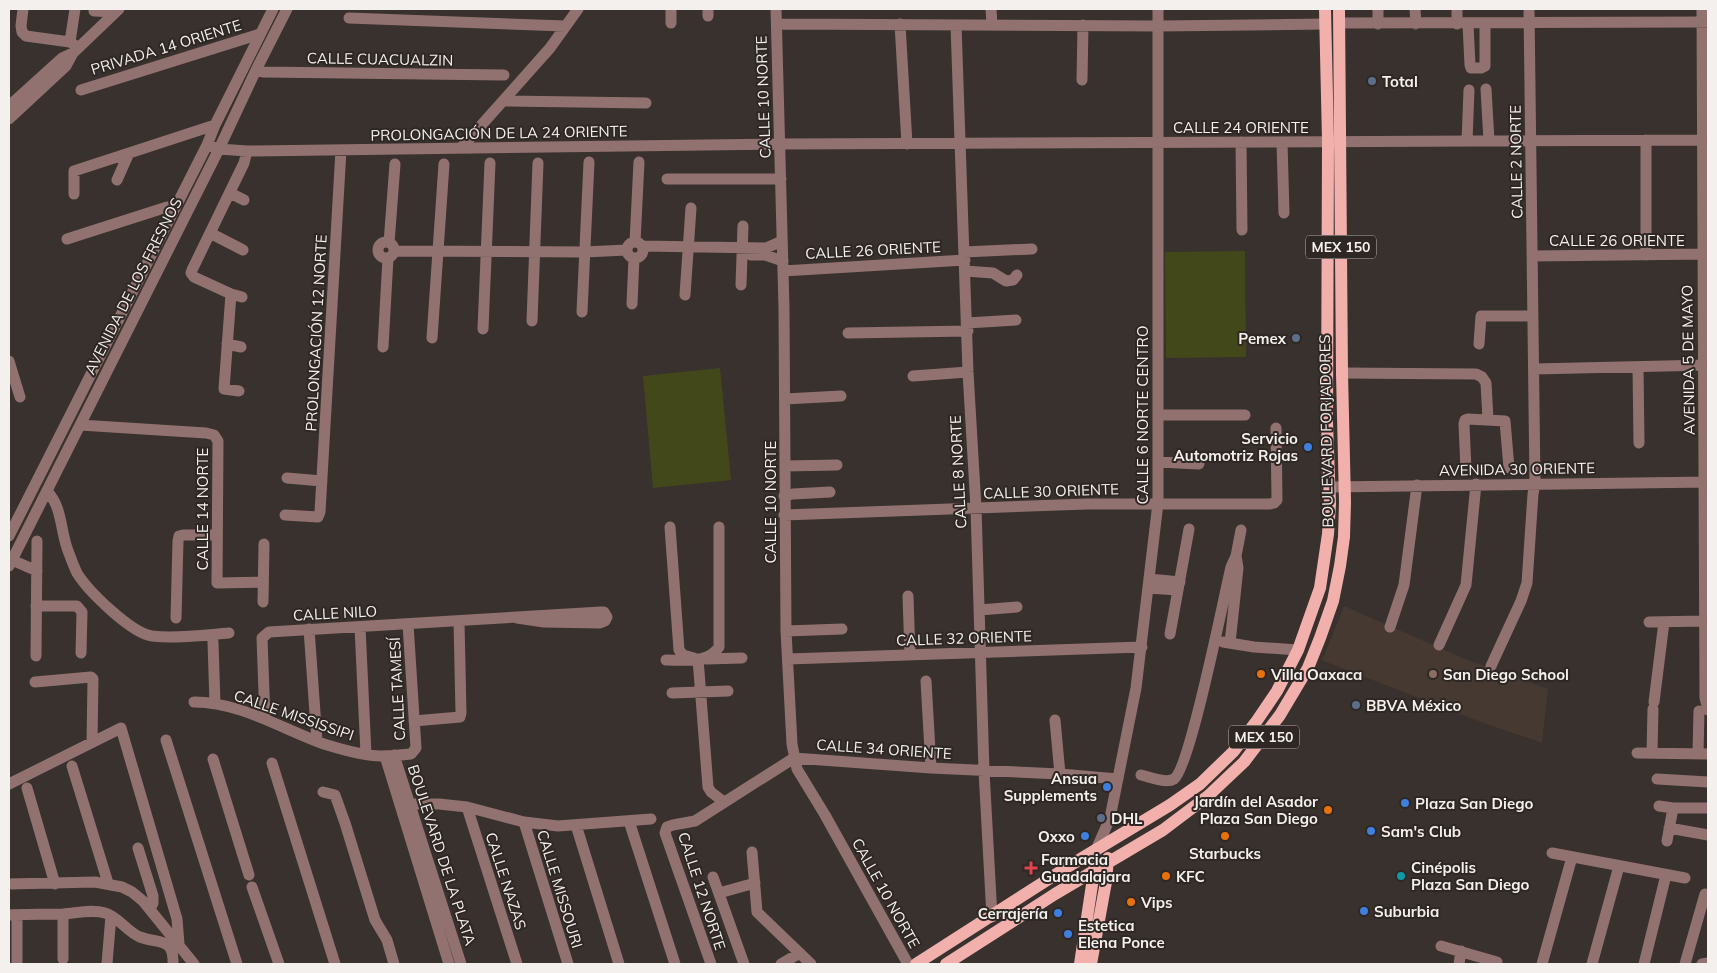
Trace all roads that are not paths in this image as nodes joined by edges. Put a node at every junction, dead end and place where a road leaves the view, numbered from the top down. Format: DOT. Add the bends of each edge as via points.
graph roads {
  1 [pos="23,9"];
  2 [pos="74,9"];
  3 [pos="273,9"];
  4 [pos="288,9"];
  5 [pos="578,9"];
  6 [pos="671,9"];
  7 [pos="776,9"];
  8 [pos="991,9"];
  9 [pos="1158,9"];
  10 [pos="1325,9"];
  11 [pos="1339,9"];
  12 [pos="1378,9"];
  13 [pos="1416,9"];
  14 [pos="1457,9"];
  15 [pos="1529,9"];
  16 [pos="1702,9"];
  17 [pos="94,11"];
  18 [pos="117,11"];
  19 [pos="349,18"];
  20 [pos="1705,22"];
  21 [pos="671,23"];
  22 [pos="1338,23"];
  23 [pos="776,24"];
  24 [pos="900,24"];
  25 [pos="1325,24"];
  26 [pos="1378,24"];
  27 [pos="1416,24"];
  28 [pos="1463,24"];
  29 [pos="1485,24"];
  30 [pos="1530,24"];
  31 [pos="956,25"];
  32 [pos="992,25"];
  33 [pos="1083,25"];
  34 [pos="565,26"];
  35 [pos="1158,26"];
  36 [pos="260,34"];
  37 [pos="74,48"];
  38 [pos="256,70"];
  39 [pos="504,75"];
  40 [pos="1082,80"];
  41 [pos="81,90"];
  42 [pos="504,101"];
  43 [pos="10,102"];
  44 [pos="646,103"];
  45 [pos="9,119"];
  46 [pos="215,125"];
  47 [pos="1531,140"];
  48 [pos="1646,140"];
  49 [pos="1705,140"];
  50 [pos="1334,141"];
  51 [pos="1467,141"];
  52 [pos="1489,141"];
  53 [pos="1158,142"];
  54 [pos="1241,142"];
  55 [pos="1282,142"];
  56 [pos="780,144"];
  57 [pos="908,144"];
  58 [pos="960,144"];
  59 [pos="207,145"];
  60 [pos="461,148"];
  61 [pos="219,150"];
  62 [pos="341,150"];
  63 [pos="247,151"];
  64 [pos="129,153"];
  65 [pos="589,162"];
  66 [pos="639,162"];
  67 [pos="490,163"];
  68 [pos="538,163"];
  69 [pos="395,164"];
  70 [pos="444,164"];
  71 [pos="667,179"];
  72 [pos="780,179"];
  73 [pos="117,180"];
  74 [pos="230,193"];
  75 [pos="74,194"];
  76 [pos="244,200"];
  77 [pos="176,207"];
  78 [pos="691,208"];
  79 [pos="1284,213"];
  80 [pos="1705,216"];
  81 [pos="743,226"];
  82 [pos="1242,230"];
  83 [pos="210,233"];
  84 [pos="67,239"];
  85 [pos="782,241"];
  86 [pos="1032,249"];
  87 [pos="243,250"];
  88 [pos="636,250"];
  89 [pos="688,250"];
  90 [pos="390,251"];
  91 [pos="534,251"];
  92 [pos="742,251"];
  93 [pos="438,252"];
  94 [pos="486,252"];
  95 [pos="584,252"];
  96 [pos="1705,254"];
  97 [pos="1646,255"];
  98 [pos="1532,256"];
  99 [pos="965,261"];
  100 [pos="783,266"];
  101 [pos="1017,275"];
  102 [pos="742,285"];
  103 [pos="685,295"];
  104 [pos="632,304"];
  105 [pos="582,312"];
  106 [pos="1533,316"];
  107 [pos="1016,320"];
  108 [pos="532,321"];
  109 [pos="968,327"];
  110 [pos="483,329"];
  111 [pos="848,333"];
  112 [pos="432,338"];
  113 [pos="227,344"];
  114 [pos="1479,344"];
  115 [pos="241,347"];
  116 [pos="383,347"];
  117 [pos="9,361"];
  118 [pos="1705,365"];
  119 [pos="1638,367"];
  120 [pos="1534,369"];
  121 [pos="968,372"];
  122 [pos="1342,373"];
  123 [pos="913,376"];
  124 [pos="239,390"];
  125 [pos="841,396"];
  126 [pos="20,397"];
  127 [pos="785,399"];
  128 [pos="1158,415"];
  129 [pos="1246,415"];
  130 [pos="1488,419"];
  131 [pos="80,425"];
  132 [pos="1276,428"];
  133 [pos="1639,442"];
  134 [pos="1158,462"];
  135 [pos="1199,464"];
  136 [pos="837,465"];
  137 [pos="785,466"];
  138 [pos="1509,468"];
  139 [pos="1466,470"];
  140 [pos="287,478"];
  141 [pos="322,481"];
  142 [pos="1707,482"];
  143 [pos="1476,484"];
  144 [pos="1535,484"];
  145 [pos="1417,485"];
  146 [pos="1344,486"];
  147 [pos="1330,487"];
  148 [pos="47,491"];
  149 [pos="830,492"];
  150 [pos="784,496"];
  151 [pos="1158,503"];
  152 [pos="1706,505"];
  153 [pos="976,508"];
  154 [pos="285,515"];
  155 [pos="784,516"];
  156 [pos="670,527"];
  157 [pos="719,527"];
  158 [pos="1189,529"];
  159 [pos="1241,530"];
  160 [pos="216,535"];
  161 [pos="9,536"];
  162 [pos="37,541"];
  163 [pos="264,544"];
  164 [pos="1706,547"];
  165 [pos="12,559"];
  166 [pos="37,567"];
  167 [pos="263,582"];
  168 [pos="1148,584"];
  169 [pos="1179,586"];
  170 [pos="1230,592"];
  171 [pos="908,596"];
  172 [pos="263,602"];
  173 [pos="1706,603"];
  174 [pos="36,606"];
  175 [pos="1017,607"];
  176 [pos="979,610"];
  177 [pos="176,618"];
  178 [pos="517,618"];
  179 [pos="459,621"];
  180 [pos="1704,621"];
  181 [pos="1649,622"];
  182 [pos="1664,622"];
  183 [pos="408,624"];
  184 [pos="360,626"];
  185 [pos="1390,627"];
  186 [pos="842,629"];
  187 [pos="309,630"];
  188 [pos="786,631"];
  189 [pos="229,633"];
  190 [pos="1170,634"];
  191 [pos="1214,641"];
  192 [pos="213,642"];
  193 [pos="1230,643"];
  194 [pos="1439,645"];
  195 [pos="1142,648"];
  196 [pos="1298,650"];
  197 [pos="80,652"];
  198 [pos="979,653"];
  199 [pos="910,655"];
  200 [pos="36,656"];
  201 [pos="1706,657"];
  202 [pos="742,658"];
  203 [pos="701,659"];
  204 [pos="788,659"];
  205 [pos="666,660"];
  206 [pos="1491,666"];
  207 [pos="926,680"];
  208 [pos="34,682"];
  209 [pos="1707,682"];
  210 [pos="728,691"];
  211 [pos="700,692"];
  212 [pos="672,693"];
  213 [pos="194,702"];
  214 [pos="215,704"];
  215 [pos="1703,710"];
  216 [pos="265,720"];
  217 [pos="1055,720"];
  218 [pos="414,721"];
  219 [pos="166,740"];
  220 [pos="317,741"];
  221 [pos="92,742"];
  222 [pos="414,751"];
  223 [pos="1637,753"];
  224 [pos="1652,753"];
  225 [pos="366,754"];
  226 [pos="1703,754"];
  227 [pos="390,756"];
  228 [pos="794,758"];
  229 [pos="213,759"];
  230 [pos="272,763"];
  231 [pos="72,766"];
  232 [pos="931,768"];
  233 [pos="984,771"];
  234 [pos="1060,774"];
  235 [pos="1141,775"];
  236 [pos="1118,779"];
  237 [pos="1657,780"];
  238 [pos="1708,782"];
  239 [pos="9,784"];
  240 [pos="27,788"];
  241 [pos="322,792"];
  242 [pos="724,802"];
  243 [pos="405,804"];
  244 [pos="1659,806"];
  245 [pos="467,807"];
  246 [pos="1673,808"];
  247 [pos="1708,808"];
  248 [pos="1110,818"];
  249 [pos="652,819"];
  250 [pos="629,821"];
  251 [pos="524,822"];
  252 [pos="576,825"];
  253 [pos="667,828"];
  254 [pos="1669,828"];
  255 [pos="1708,836"];
  256 [pos="1667,841"];
  257 [pos="1110,842"];
  258 [pos="138,848"];
  259 [pos="1096,850"];
  260 [pos="752,852"];
  261 [pos="1552,853"];
  262 [pos="1572,857"];
  263 [pos="1108,863"];
  264 [pos="1619,866"];
  265 [pos="1094,870"];
  266 [pos="1666,875"];
  267 [pos="712,877"];
  268 [pos="1685,878"];
  269 [pos="9,882"];
  270 [pos="108,883"];
  271 [pos="755,883"];
  272 [pos="55,884"];
  273 [pos="719,893"];
  274 [pos="1705,894"];
  275 [pos="150,909"];
  276 [pos="63,914"];
  277 [pos="13,915"];
  278 [pos="992,917"];
  279 [pos="113,920"];
  280 [pos="179,944"];
  281 [pos="1441,946"];
  282 [pos="1461,952"];
  283 [pos="800,953"];
  284 [pos="63,960"];
  285 [pos="1479,961"];
  286 [pos="1497,962"];
  287 [pos="107,963"];
  288 [pos="1708,963"];
  289 [pos="17,964"];
  290 [pos="173,964"];
  291 [pos="194,964"];
  292 [pos="237,964"];
  293 [pos="279,964"];
  294 [pos="335,964"];
  295 [pos="394,964"];
  296 [pos="449,964"];
  297 [pos="461,964"];
  298 [pos="517,964"];
  299 [pos="568,964"];
  300 [pos="619,964"];
  301 [pos="675,964"];
  302 [pos="711,964"];
  303 [pos="744,964"];
  304 [pos="782,964"];
  305 [pos="811,964"];
  306 [pos="908,964"];
  307 [pos="916,964"];
  308 [pos="946,964"];
  309 [pos="1080,964"];
  310 [pos="1091,964"];
  311 [pos="1459,964"];
  312 [pos="1542,964"];
  313 [pos="1592,964"];
  314 [pos="1644,964"];
  315 [pos="1685,964"];
  316 [pos="1702,964"];
  1 -- 37 [label="street" via="21,26 26,36"];
  2 -- 37 [label="street"];
  3 -- 36 [label="street"];
  4 -- 38 [label="street, AVENIDA DE LOS FRESNOS"];
  5 -- 34 [label="street"];
  6 -- 21 [label="street"];
  7 -- 23 [label="street, CALLE 10 NORTE"];
  8 -- 32 [label="street"];
  9 -- 35 [label="street, CALLE 6 NORTE CENTRO"];
  10 -- 25 [label="main road, BOULEVARD FORJADORES / MEX 150"];
  11 -- 22 [label="main road, BOULEVARD FORJADORES / MEX 150"];
  12 -- 26 [label="street"];
  13 -- 27 [label="street"];
  14 -- 28 [label="street"];
  15 -- 30 [label="street, CALLE 2 NORTE"];
  16 -- 20 [label="street, AVENIDA 5 DE MAYO"];
  17 -- 18 [label="street"];
  18 -- 37 [label="street"];
  19 -- 34 [label="street"];
  20 -- 30 [label="street"];
  20 -- 49 [label="street, AVENIDA 5 DE MAYO"];
  22 -- 26 [label="street"];
  22 -- 50 [label="main road, BOULEVARD FORJADORES / MEX 150"];
  23 -- 24 [label="street"];
  23 -- 56 [label="street, CALLE 10 NORTE"];
  24 -- 31 [label="street"];
  24 -- 57 [label="street"];
  25 -- 35 [label="street"];
  25 -- 50 [label="main road, BOULEVARD FORJADORES / MEX 150"];
  26 -- 27 [label="street"];
  27 -- 28 [label="street"];
  28 -- 29 [label="street"];
  28 -- 29 [label="street" via="1471,68 1485,66"];
  29 -- 30 [label="street"];
  30 -- 47 [label="street, CALLE 2 NORTE"];
  31 -- 32 [label="street"];
  31 -- 58 [label="street, CALLE 8 NORTE"];
  32 -- 33 [label="street"];
  33 -- 35 [label="street"];
  33 -- 40 [label="street"];
  34 -- 42 [label="street"];
  35 -- 53 [label="street, CALLE 6 NORTE CENTRO"];
  36 -- 41 [label="street, PRIVADA 14 ORIENTE"];
  36 -- 46 [label="street"];
  37 -- 43 [label="street"];
  37 -- 45 [label="street" via="66,66"];
  38 -- 39 [label="street, CALLE CUACUALZIN"];
  38 -- 61 [label="street, AVENIDA DE LOS FRESNOS"];
  42 -- 44 [label="street"];
  42 -- 60 [label="street"];
  46 -- 59 [label="street"];
  46 -- 64 [label="street"];
  47 -- 48 [label="street, CALLE 24 ORIENTE"];
  47 -- 52 [label="street, CALLE 24 ORIENTE"];
  47 -- 98 [label="street, CALLE 2 NORTE"];
  48 -- 49 [label="street, CALLE 24 ORIENTE"];
  48 -- 97 [label="street"];
  49 -- 80 [label="street, AVENIDA 5 DE MAYO"];
  50 -- 51 [label="street, CALLE 24 ORIENTE"];
  50 -- 55 [label="street, CALLE 24 ORIENTE"];
  50 -- 122 [label="main road, BOULEVARD FORJADORES / MEX 150"];
  50 -- 147 [label="main road, BOULEVARD FORJADORES / MEX 150" via="1327,423"];
  51 -- 52 [label="street, CALLE 24 ORIENTE"];
  51 -- 52 [label="street" via="1466,90 1490,89"];
  53 -- 54 [label="street, CALLE 24 ORIENTE"];
  53 -- 58 [label="street, CALLE 24 ORIENTE"];
  53 -- 128 [label="street, CALLE 6 NORTE CENTRO"];
  54 -- 55 [label="street, CALLE 24 ORIENTE"];
  54 -- 82 [label="street"];
  55 -- 79 [label="street"];
  56 -- 57 [label="street, CALLE 24 ORIENTE"];
  56 -- 60 [label="street, PROLONGACIÓN DE LA 24 ORIENTE"];
  56 -- 72 [label="street, CALLE 10 NORTE"];
  57 -- 58 [label="street, CALLE 24 ORIENTE"];
  58 -- 99 [label="street, CALLE 8 NORTE"];
  59 -- 61 [label="street"];
  59 -- 77 [label="street"];
  60 -- 62 [label="street, PROLONGACIÓN DE LA 24 ORIENTE"];
  61 -- 63 [label="street, PROLONGACIÓN DE LA 24 ORIENTE"];
  61 -- 131 [label="street, AVENIDA DE LOS FRESNOS"];
  62 -- 63 [label="street, PROLONGACIÓN DE LA 24 ORIENTE"];
  62 -- 141 [label="street, PROLONGACIÓN 12 NORTE"];
  63 -- 74 [label="street"];
  64 -- 73 [label="street"];
  64 -- 75 [label="street" via="74,171"];
  65 -- 95 [label="street"];
  66 -- 88 [label="street"];
  67 -- 94 [label="street"];
  68 -- 91 [label="street"];
  69 -- 90 [label="street"];
  70 -- 93 [label="street"];
  71 -- 72 [label="street"];
  72 -- 85 [label="street, CALLE 10 NORTE"];
  74 -- 76 [label="street"];
  74 -- 83 [label="street"];
  77 -- 84 [label="street" via="167,207"];
  77 -- 161 [label="street"];
  78 -- 89 [label="street"];
  80 -- 96 [label="street, AVENIDA 5 DE MAYO"];
  81 -- 92 [label="street"];
  83 -- 87 [label="street"];
  83 -- 113 [label="street" via="191,274 237,296"];
  85 -- 92 [label="street" via="766,248"];
  85 -- 100 [label="street, CALLE 10 NORTE"];
  86 -- 99 [label="street"];
  88 -- 89 [label="street"];
  88 -- 95 [label="street"];
  88 -- 104 [label="street"];
  89 -- 92 [label="street"];
  89 -- 103 [label="street"];
  90 -- 93 [label="street"];
  90 -- 116 [label="street"];
  91 -- 94 [label="street"];
  91 -- 95 [label="street"];
  91 -- 108 [label="street"];
  92 -- 100 [label="street, CALLE 26 ORIENTE" via="765,255"];
  92 -- 102 [label="street"];
  93 -- 94 [label="street"];
  93 -- 112 [label="street"];
  94 -- 110 [label="street"];
  95 -- 105 [label="street"];
  96 -- 97 [label="street, CALLE 26 ORIENTE"];
  96 -- 118 [label="street, AVENIDA 5 DE MAYO"];
  97 -- 98 [label="street, CALLE 26 ORIENTE"];
  98 -- 106 [label="street, CALLE 2 NORTE"];
  99 -- 100 [label="street, CALLE 26 ORIENTE"];
  99 -- 101 [label="street" via="1006,281"];
  99 -- 109 [label="street, CALLE 8 NORTE"];
  100 -- 127 [label="street, CALLE 10 NORTE"];
  106 -- 114 [label="street" via="1481,316"];
  106 -- 120 [label="street, CALLE 2 NORTE"];
  107 -- 109 [label="street"];
  109 -- 111 [label="street"];
  109 -- 121 [label="street, CALLE 8 NORTE"];
  113 -- 115 [label="street"];
  113 -- 124 [label="street" via="224,389"];
  117 -- 126 [label="street"];
  118 -- 119 [label="street"];
  118 -- 142 [label="street, AVENIDA 5 DE MAYO"];
  119 -- 120 [label="street"];
  119 -- 133 [label="street"];
  120 -- 144 [label="street, CALLE 2 NORTE"];
  121 -- 123 [label="street"];
  121 -- 153 [label="street, CALLE 8 NORTE"];
  122 -- 130 [label="street" via="1476,374 1486,383"];
  122 -- 146 [label="main road, BOULEVARD FORJADORES / MEX 150"];
  125 -- 127 [label="street"];
  127 -- 137 [label="street, CALLE 10 NORTE"];
  128 -- 129 [label="street"];
  128 -- 134 [label="street, CALLE 6 NORTE CENTRO"];
  130 -- 138 [label="street" via="1505,421"];
  130 -- 139 [label="street" via="1465,420"];
  131 -- 148 [label="street, AVENIDA DE LOS FRESNOS"];
  131 -- 160 [label="street, CALLE 14 NORTE" via="214,435 218,441"];
  132 -- 151 [label="street, CALLE 30 ORIENTE" via="1277,500 1274,503"];
  134 -- 135 [label="street"];
  134 -- 151 [label="street, CALLE 6 NORTE CENTRO"];
  136 -- 137 [label="street"];
  137 -- 150 [label="street, CALLE 10 NORTE"];
  140 -- 141 [label="street"];
  141 -- 154 [label="street, PROLONGACIÓN 12 NORTE" via="318,517"];
  142 -- 144 [label="street, AVENIDA 30 ORIENTE"];
  142 -- 152 [label="street, AVENIDA 5 DE MAYO"];
  143 -- 144 [label="street, AVENIDA 30 ORIENTE"];
  143 -- 145 [label="street, AVENIDA 30 ORIENTE"];
  143 -- 194 [label="street" via="1466,585"];
  144 -- 206 [label="street, CALLE 2 NORTE" via="1522,601"];
  145 -- 146 [label="street, AVENIDA 30 ORIENTE"];
  145 -- 185 [label="street" via="1404,585"];
  146 -- 147 [label="street, AVENIDA 30 ORIENTE"];
  146 -- 263 [label="main road, BOULEVARD FORJADORES / MEX 150" via="1344,537 1333,602 1308,668 1290,701 1244,762 1208,796 1180,818"];
  147 -- 196 [label="main road, BOULEVARD FORJADORES / MEX 150" via="1328,534 1320,588"];
  148 -- 165 [label="street, AVENIDA DE LOS FRESNOS"];
  148 -- 189 [label="street" via="58,509 76,572 116,614 151,636"];
  149 -- 150 [label="street"];
  150 -- 155 [label="street, CALLE 10 NORTE"];
  151 -- 153 [label="street, CALLE 30 ORIENTE"];
  151 -- 168 [label="street, CALLE 6 NORTE CENTRO"];
  152 -- 164 [label="street, AVENIDA 5 DE MAYO"];
  153 -- 155 [label="street, CALLE 30 ORIENTE"];
  153 -- 176 [label="street, CALLE 8 NORTE"];
  155 -- 188 [label="street, CALLE 10 NORTE"];
  156 -- 203 [label="street" via="679,650 683,655"];
  157 -- 203 [label="street" via="719,647 716,653"];
  158 -- 169 [label="street"];
  159 -- 170 [label="street" via="1231,567"];
  160 -- 167 [label="street, CALLE 14 NORTE" via="217,583"];
  160 -- 177 [label="street" via="179,536"];
  162 -- 166 [label="street"];
  163 -- 167 [label="street"];
  164 -- 173 [label="street, AVENIDA 5 DE MAYO"];
  165 -- 166 [label="street"];
  166 -- 174 [label="street"];
  167 -- 172 [label="street"];
  168 -- 169 [label="street"];
  168 -- 195 [label="street, CALLE 6 NORTE CENTRO"];
  169 -- 190 [label="street"];
  170 -- 191 [label="street"];
  170 -- 193 [label="street"];
  171 -- 199 [label="street"];
  173 -- 180 [label="street, AVENIDA 5 DE MAYO"];
  174 -- 197 [label="street" via="80,608"];
  174 -- 200 [label="street"];
  175 -- 176 [label="street"];
  176 -- 198 [label="street, CALLE 8 NORTE"];
  178 -- 178 [label="street" via="600,623 607,617 601,612"];
  178 -- 179 [label="street, CALLE NILO"];
  179 -- 183 [label="street, CALLE NILO"];
  179 -- 218 [label="street" via="460,717"];
  180 -- 182 [label="street"];
  180 -- 201 [label="street, AVENIDA 5 DE MAYO"];
  181 -- 182 [label="street"];
  182 -- 224 [label="street"];
  183 -- 184 [label="street, CALLE NILO"];
  183 -- 218 [label="street, CALLE TAMESÍ"];
  184 -- 187 [label="street, CALLE NILO"];
  184 -- 225 [label="street"];
  186 -- 188 [label="street"];
  187 -- 216 [label="street, CALLE NILO" via="269,632 262,638"];
  187 -- 220 [label="street"];
  188 -- 204 [label="street, CALLE 10 NORTE"];
  191 -- 193 [label="street"];
  191 -- 235 [label="street" via="1192,734 1178,774 1174,780 1166,781"];
  192 -- 214 [label="street"];
  193 -- 196 [label="street"];
  195 -- 198 [label="street, CALLE 32 ORIENTE"];
  195 -- 236 [label="street, CALLE 6 NORTE CENTRO"];
  196 -- 257 [label="main road, BOULEVARD FORJADORES / MEX 150" via="1277,691 1233,752 1200,784"];
  198 -- 199 [label="street, CALLE 32 ORIENTE"];
  198 -- 233 [label="street, CALLE 8 NORTE"];
  199 -- 204 [label="street, CALLE 32 ORIENTE"];
  201 -- 209 [label="street, AVENIDA 5 DE MAYO"];
  202 -- 203 [label="street"];
  203 -- 205 [label="street"];
  203 -- 211 [label="street"];
  204 -- 228 [label="street, CALLE 10 NORTE"];
  207 -- 232 [label="street"];
  208 -- 221 [label="street" via="92,677"];
  209 -- 215 [label="street, AVENIDA 5 DE MAYO"];
  210 -- 211 [label="street"];
  211 -- 212 [label="street"];
  211 -- 242 [label="street" via="708,787"];
  213 -- 214 [label="street, CALLE MISSISSIPI"];
  214 -- 216 [label="street, CALLE MISSISSIPI"];
  215 -- 226 [label="street, AVENIDA 5 DE MAYO"];
  216 -- 220 [label="street, CALLE MISSISSIPI"];
  217 -- 234 [label="street"];
  218 -- 222 [label="street, CALLE TAMESÍ"];
  219 -- 292 [label="street"];
  220 -- 225 [label="street, CALLE MISSISSIPI"];
  221 -- 239 [label="street"];
  221 -- 280 [label="street" via="121,728 176,919"];
  222 -- 227 [label="street, CALLE MISSISSIPI"];
  223 -- 224 [label="street"];
  224 -- 226 [label="street"];
  225 -- 227 [label="street, CALLE MISSISSIPI"];
  227 -- 243 [label="street, BOULEVARD DE LA PLATA"];
  228 -- 232 [label="street, CALLE 34 ORIENTE"];
  228 -- 242 [label="street, CALLE 34 ORIENTE"];
  228 -- 306 [label="street, CALLE 10 NORTE" via="797,769"];
  229 -- 293 [label="street" via="249,875 246,885 252,887"];
  230 -- 294 [label="street"];
  231 -- 270 [label="street"];
  232 -- 233 [label="street, CALLE 34 ORIENTE"];
  233 -- 234 [label="street, CALLE 34 ORIENTE"];
  233 -- 278 [label="street, CALLE 8 NORTE"];
  234 -- 236 [label="street, CALLE 34 ORIENTE"];
  236 -- 248 [label="street, CALLE 6 NORTE CENTRO"];
  237 -- 238 [label="street"];
  240 -- 272 [label="street"];
  241 -- 295 [label="street" via="335,795 342,809 375,920 387,940"];
  242 -- 253 [label="street, CALLE 34 ORIENTE" via="695,821"];
  243 -- 245 [label="street"];
  243 -- 296 [label="street, BOULEVARD DE LA PLATA"];
  243 -- 297 [label="street, BOULEVARD DE LA PLATA"];
  244 -- 246 [label="street"];
  245 -- 251 [label="street"];
  245 -- 298 [label="street, CALLE NAZAS"];
  246 -- 247 [label="street"];
  246 -- 254 [label="street"];
  248 -- 257 [label="street, CALLE 6 NORTE CENTRO"];
  248 -- 259 [label="street, CALLE 6 NORTE CENTRO"];
  249 -- 250 [label="street"];
  250 -- 252 [label="street"];
  250 -- 301 [label="street"];
  251 -- 252 [label="street"];
  251 -- 299 [label="street, CALLE MISSOURI"];
  252 -- 300 [label="street"];
  253 -- 302 [label="street, CALLE 12 NORTE" via="665,833"];
  254 -- 255 [label="street"];
  254 -- 256 [label="street"];
  257 -- 259 [label="main road, MEX 150"];
  257 -- 263 [label="main road"];
  258 -- 275 [label="street" via="153,896"];
  259 -- 265 [label="main road"];
  259 -- 278 [label="main road, MEX 150"];
  260 -- 271 [label="street"];
  261 -- 262 [label="street"];
  262 -- 264 [label="street"];
  262 -- 312 [label="street"];
  263 -- 265 [label="main road, BOULEVARD FORJADORES / MEX 150"];
  263 -- 310 [label="main road"];
  264 -- 266 [label="street"];
  264 -- 313 [label="street"];
  265 -- 308 [label="main road, MEX 150"];
  265 -- 309 [label="main road"];
  266 -- 268 [label="street"];
  266 -- 314 [label="street"];
  267 -- 273 [label="street"];
  269 -- 272 [label="street"];
  270 -- 272 [label="street"];
  270 -- 275 [label="street" via="132,892"];
  271 -- 273 [label="street"];
  271 -- 283 [label="street" via="757,912"];
  273 -- 303 [label="street"];
  274 -- 315 [label="street"];
  275 -- 280 [label="street"];
  276 -- 277 [label="street"];
  276 -- 279 [label="street"];
  276 -- 284 [label="street"];
  277 -- 289 [label="street"];
  278 -- 307 [label="main road, MEX 150"];
  279 -- 287 [label="street"];
  279 -- 290 [label="street" via="141,937 166,943 174,956"];
  280 -- 291 [label="street"];
  281 -- 282 [label="street"];
  282 -- 285 [label="street"];
  282 -- 311 [label="street"];
  283 -- 304 [label="street"];
  283 -- 305 [label="street"];
  285 -- 286 [label="street"];
  288 -- 316 [label="street"];
}
